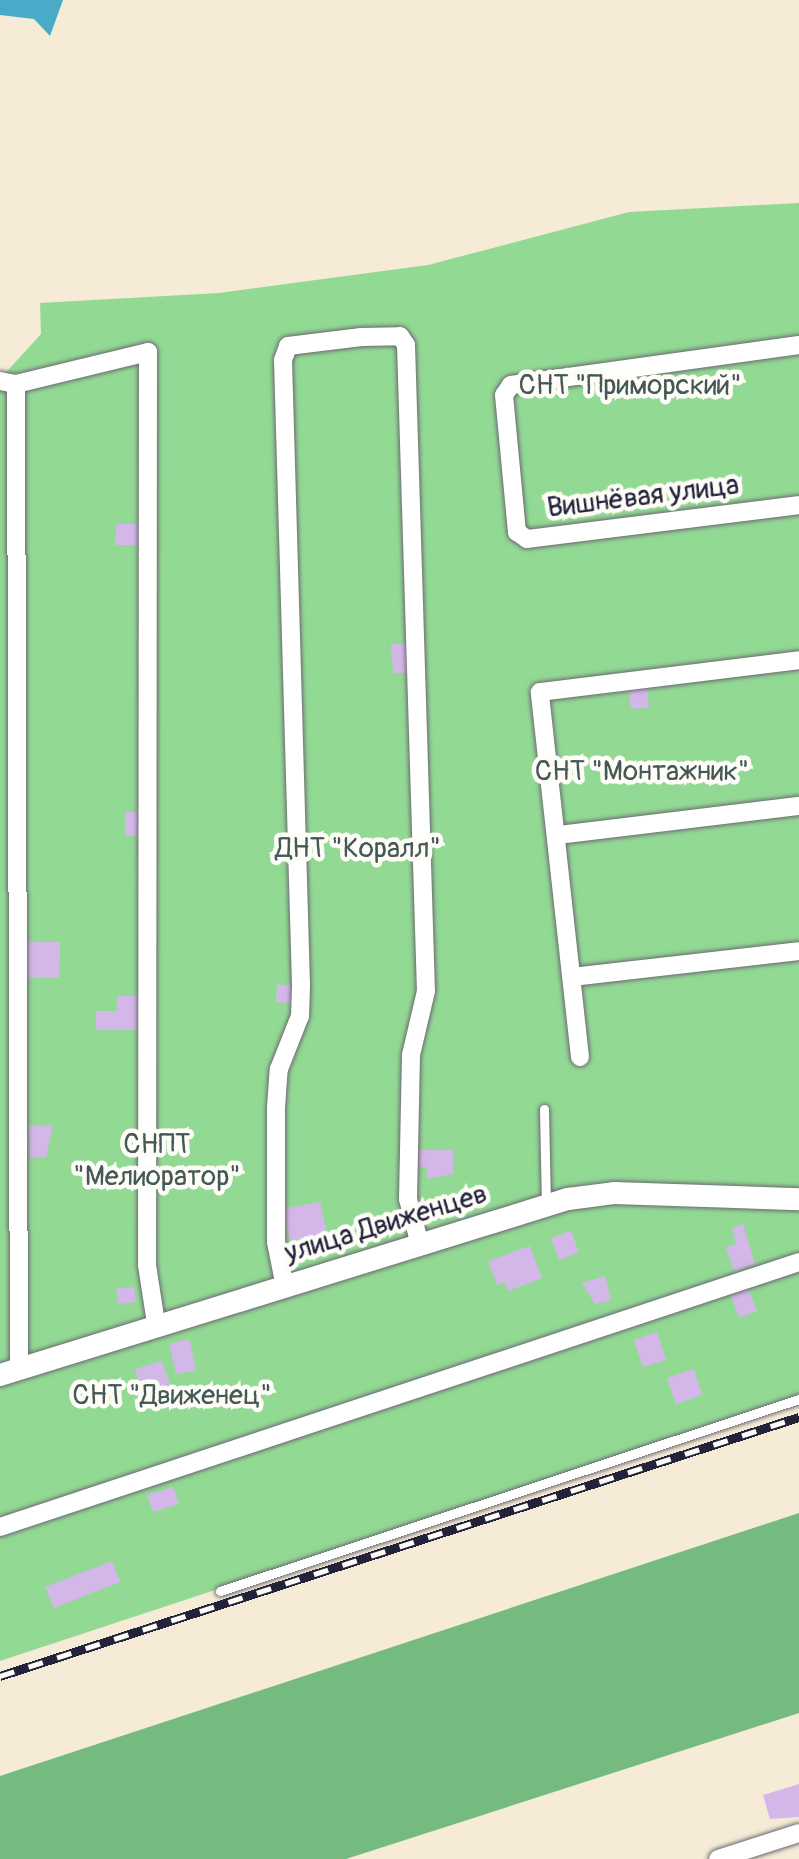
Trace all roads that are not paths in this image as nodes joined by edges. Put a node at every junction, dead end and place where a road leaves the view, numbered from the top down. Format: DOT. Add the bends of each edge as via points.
graph roads {
  1 [pos="799,346"];
  2 [pos="8,383"];
  3 [pos="799,505"];
  4 [pos="799,660"];
  5 [pos="799,806"];
  6 [pos="558,835"];
  7 [pos="799,951"];
  8 [pos="572,977"];
  9 [pos="580,1057"];
  10 [pos="544,1109"];
  11 [pos="799,1199"];
  12 [pos="546,1204"];
  13 [pos="420,1245"];
  14 [pos="799,1262"];
  15 [pos="285,1287"];
  16 [pos="156,1324"];
  17 [pos="10,1372"];
  18 [pos="799,1399"];
  19 [pos="0,1528"];
  20 [pos="220,1590"];
  21 [pos="799,1832"];
  22 [pos="718,1859"];
  1 -- 3 [label="street, Вишнёвая улица" via="511,386 504,395 517,532 526,539"];
  2 -- 16 [label="street" via="148,352 147,1265"];
  2 -- 17 [label="street"];
  4 -- 6 [label="street" via="540,692"];
  5 -- 6 [label="street"];
  6 -- 8 [label="street"];
  7 -- 8 [label="street"];
  8 -- 9 [label="street"];
  10 -- 12 [label="lane"];
  11 -- 12 [label="street, улица Движенцев" via="614,1193"];
  12 -- 13 [label="street, улица Движенцев"];
  13 -- 15 [label="street, улица Движенцев"];
  13 -- 15 [label="street" via="408,1200 412,1046 426,990 406,345 400,336 361,337 288,346 283,360 301,985 300,1016 280,1060 278,1088 276,1242"];
  14 -- 19 [label="street"];
  15 -- 16 [label="street, улица Движенцев"];
  16 -- 17 [label="street, улица Движенцев"];
  18 -- 20 [label="lane"];
  21 -- 22 [label="street"];
}
